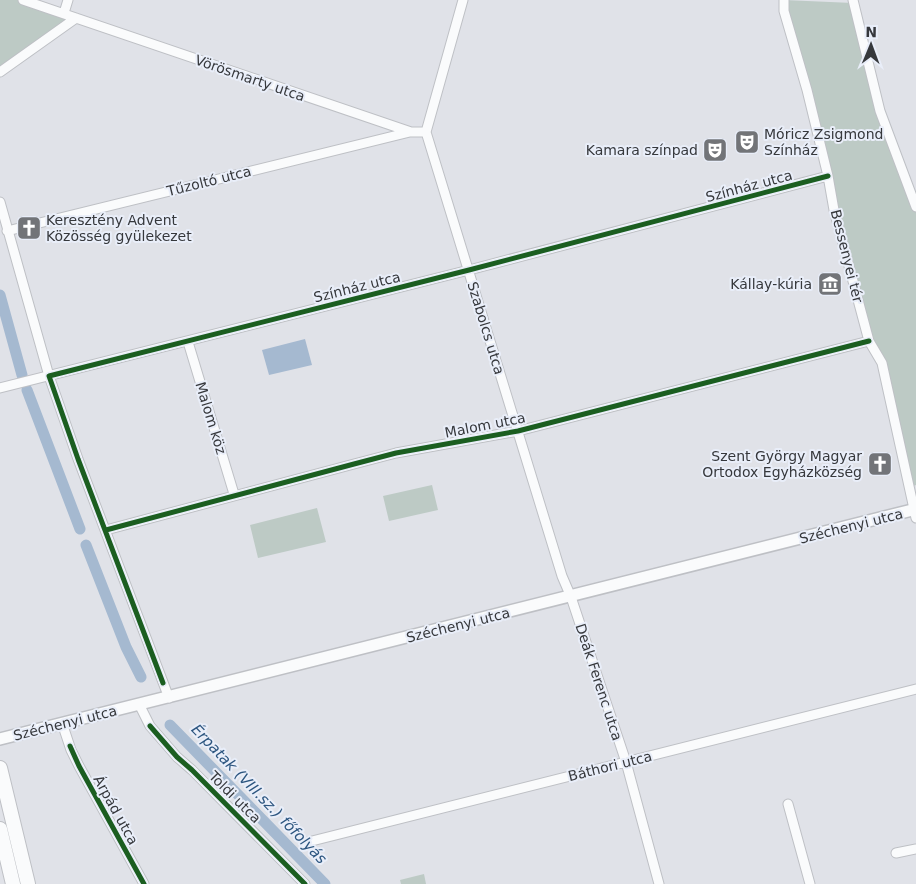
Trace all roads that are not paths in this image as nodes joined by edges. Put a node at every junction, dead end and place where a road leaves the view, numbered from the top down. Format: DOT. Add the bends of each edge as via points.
graph roads {
  1 [pos="24,0"];
  2 [pos="68,0"];
  3 [pos="463,0"];
  4 [pos="784,0"];
  5 [pos="854,0"];
  6 [pos="64,13"];
  7 [pos="76,18"];
  8 [pos="0,72"];
  9 [pos="411,132"];
  10 [pos="426,132"];
  11 [pos="828,176"];
  12 [pos="0,202"];
  13 [pos="916,206"];
  14 [pos="7,231"];
  15 [pos="469,270"];
  16 [pos="868,341"];
  17 [pos="188,342"];
  18 [pos="49,376"];
  19 [pos="0,388"];
  20 [pos="518,430"];
  21 [pos="234,494"];
  22 [pos="916,512"];
  23 [pos="106,530"];
  24 [pos="571,596"];
  25 [pos="916,689"];
  26 [pos="169,698"];
  27 [pos="139,704"];
  28 [pos="62,723"];
  29 [pos="0,739"];
  30 [pos="626,762"];
  31 [pos="0,768"];
  32 [pos="788,804"];
  33 [pos="0,829"];
  34 [pos="304,843"];
  35 [pos="916,849"];
  36 [pos="896,853"];
  37 [pos="13,884"];
  38 [pos="28,884"];
  39 [pos="144,884"];
  40 [pos="305,884"];
  41 [pos="658,884"];
  42 [pos="810,884"];
  1 -- 6 [label="street, Vörösmarty utca"];
  2 -- 6 [label="street"];
  3 -- 10 [label="street"];
  4 -- 11 [label="street, Bessenyei tér" via="784,11"];
  5 -- 13 [label="street" via="880,111"];
  6 -- 7 [label="street, Vörösmarty utca"];
  7 -- 8 [label="street"];
  7 -- 9 [label="street, Vörösmarty utca"];
  9 -- 10 [label="street, Vörösmarty utca"];
  9 -- 14 [label="street, Tűzoltó utca"];
  10 -- 15 [label="street, Szabolcs utca"];
  11 -- 15 [label="street, Színház utca"];
  11 -- 16 [label="street, Bessenyei tér"];
  12 -- 14 [label="street"];
  14 -- 18 [label="street"];
  15 -- 17 [label="street, Színház utca"];
  15 -- 20 [label="street, Szabolcs utca"];
  16 -- 20 [label="street, Malom utca"];
  16 -- 22 [label="street, Bessenyei tér" via="882,363"];
  17 -- 18 [label="street, Színház utca"];
  17 -- 21 [label="street, Malom köz"];
  18 -- 19 [label="street, Színház utca"];
  18 -- 23 [label="street"];
  20 -- 21 [label="street, Malom utca" via="396,453"];
  20 -- 24 [label="street, Szabolcs utca"];
  21 -- 23 [label="street, Malom utca"];
  22 -- 24 [label="street, Széchenyi utca"];
  23 -- 26 [label="street"];
  24 -- 26 [label="street, Széchenyi utca"];
  24 -- 30 [label="street, Deák Ferenc utca"];
  25 -- 30 [label="street, Báthori utca"];
  26 -- 27 [label="street, Széchenyi utca"];
  27 -- 28 [label="street, Széchenyi utca"];
  27 -- 40 [label="street, Toldi utca" via="150,726 166,745"];
  28 -- 29 [label="street, Széchenyi utca"];
  28 -- 39 [label="street, Árpád utca" via="79,766"];
  30 -- 34 [label="street, Báthori utca"];
  30 -- 41 [label="street, Deák Ferenc utca"];
  31 -- 38 [label="main road"];
  32 -- 42 [label="street"];
  33 -- 37 [label="main road"];
  35 -- 36 [label="street"];
}
